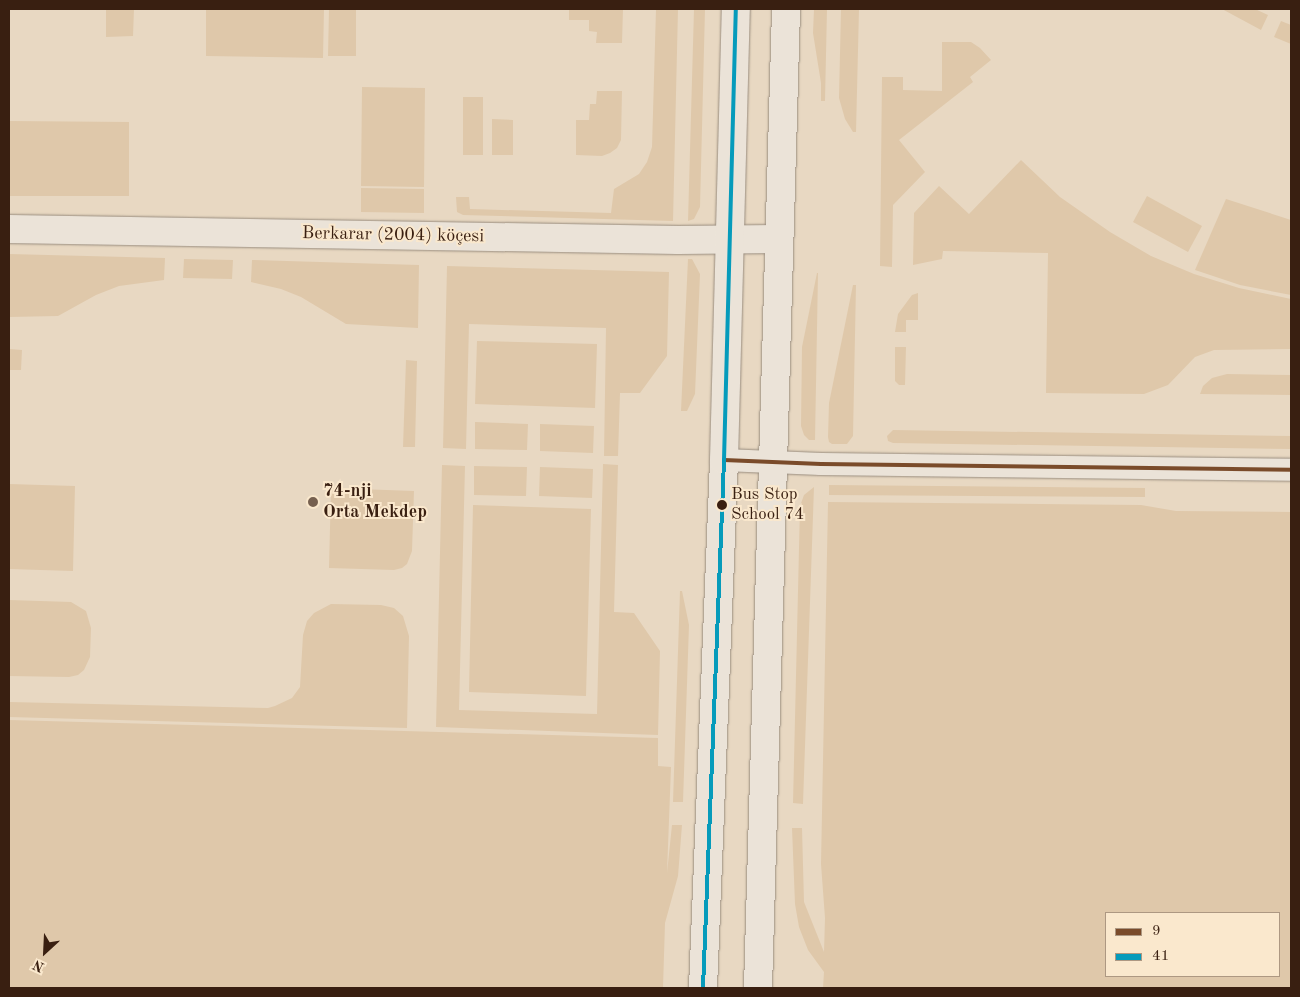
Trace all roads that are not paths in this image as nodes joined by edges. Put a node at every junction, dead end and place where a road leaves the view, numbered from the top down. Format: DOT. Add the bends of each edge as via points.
graph roads {
  1 [pos="736,9"];
  2 [pos="786,9"];
  3 [pos="9,229"];
  4 [pos="778,239"];
  5 [pos="731,240"];
  6 [pos="724,460"];
  7 [pos="772,462"];
  8 [pos="1291,470"];
  9 [pos="703,988"];
  10 [pos="758,988"];
  1 -- 5 [label="street"];
  2 -- 4 [label="street"];
  3 -- 5 [label="street, Berkarar (2004) köçesi"];
  4 -- 5 [label="street, Berkarar (2004) köçesi"];
  4 -- 7 [label="street"];
  5 -- 6 [label="street"];
  6 -- 7 [label="street"];
  6 -- 9 [label="street"];
  7 -- 8 [label="street"];
  7 -- 10 [label="street"];
}
